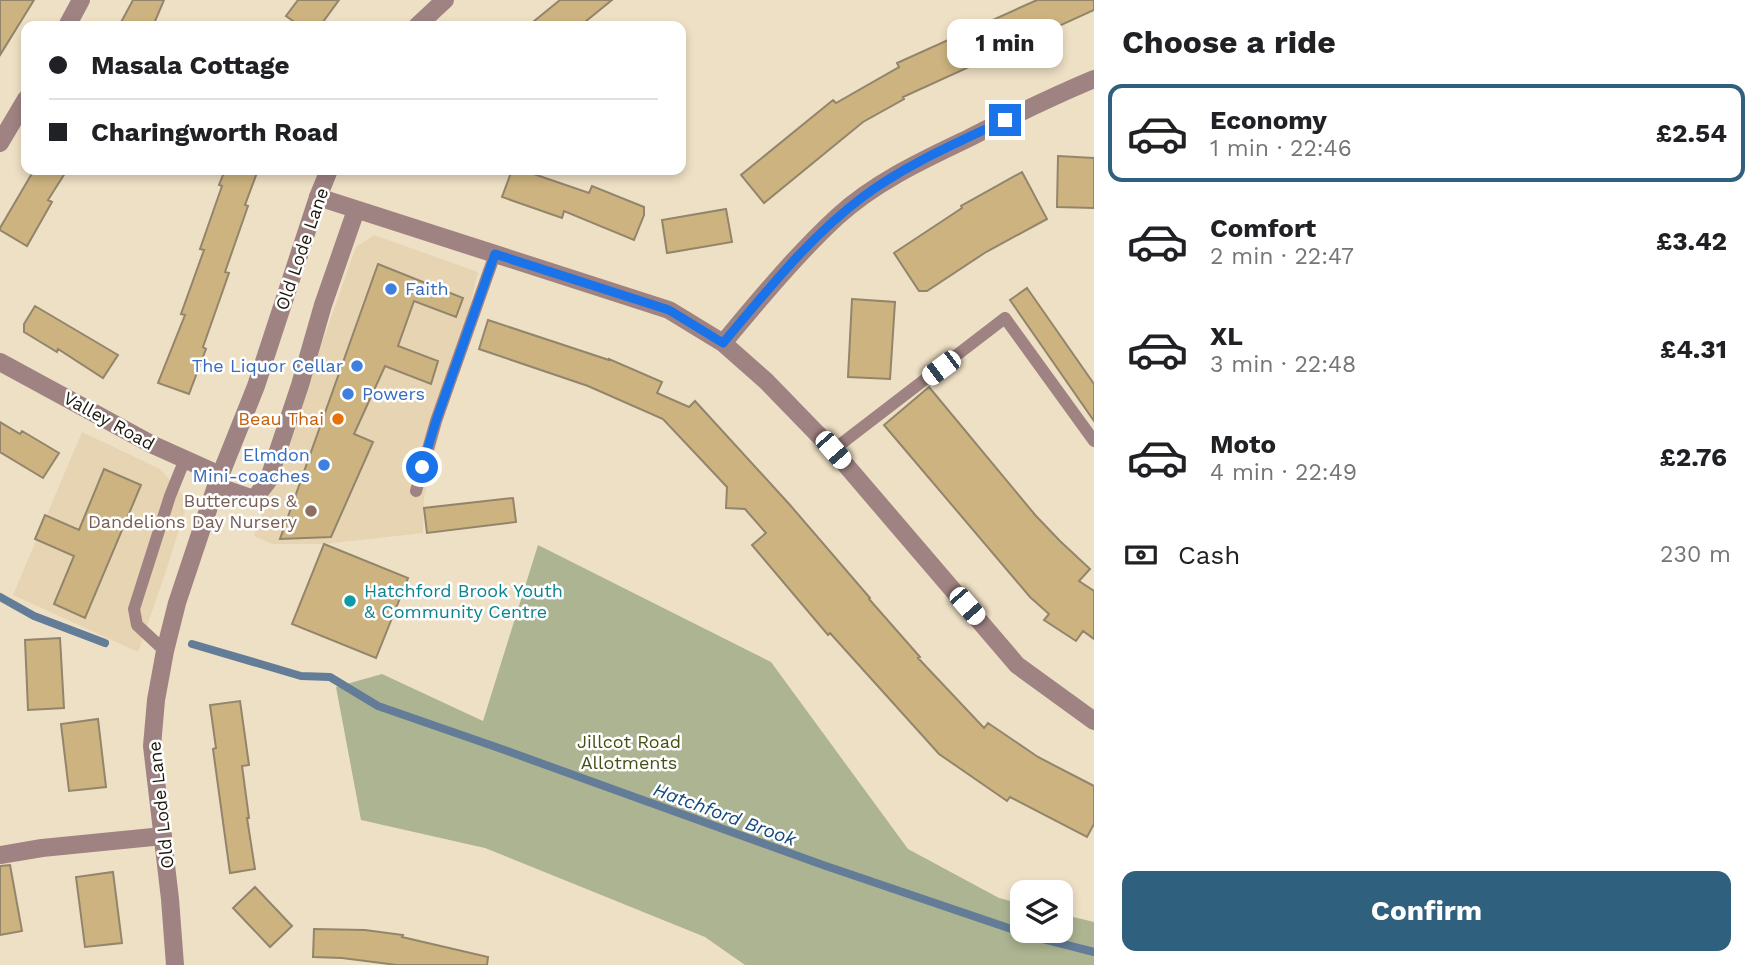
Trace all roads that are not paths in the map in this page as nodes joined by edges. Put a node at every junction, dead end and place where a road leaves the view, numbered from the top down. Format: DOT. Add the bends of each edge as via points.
graph roads {
  1 [pos="81,0"];
  2 [pos="445,0"];
  3 [pos="70,21"];
  4 [pos="422,21"];
  5 [pos="1094,79"];
  6 [pos="21,107"];
  7 [pos="0,143"];
  8 [pos="327,175"];
  9 [pos="318,197"];
  10 [pos="356,210"];
  11 [pos="495,254"];
  12 [pos="723,343"];
  13 [pos="0,362"];
  14 [pos="1094,441"];
  15 [pos="833,450"];
  16 [pos="185,459"];
  17 [pos="218,481"];
  18 [pos="416,491"];
  19 [pos="165,651"];
  20 [pos="1094,721"];
  21 [pos="163,836"];
  22 [pos="0,855"];
  23 [pos="175,965"];
  1 -- 3 [label="street"];
  2 -- 4 [label="street"];
  5 -- 12 [label="street" via="908,167 866,195 792,262"];
  6 -- 7 [label="street"];
  8 -- 9 [label="street, Old Lode Lane"];
  9 -- 10 [label="street"];
  9 -- 17 [label="street, Old Lode Lane" via="256,386"];
  10 -- 11 [label="street"];
  10 -- 17 [label="street" via="268,481 254,499"];
  11 -- 12 [label="street" via="669,310"];
  11 -- 18 [label="lane"];
  12 -- 15 [label="street"];
  13 -- 16 [label="street, Valley Road"];
  14 -- 15 [label="lane" via="1005,318"];
  15 -- 20 [label="street" via="1017,665"];
  16 -- 17 [label="street, Valley Road"];
  16 -- 19 [label="lane" via="134,609 137,625"];
  17 -- 19 [label="street, Old Lode Lane"];
  19 -- 21 [label="street, Old Lode Lane" via="152,746"];
  21 -- 22 [label="street"];
  21 -- 23 [label="street, Old Lode Lane"];
}
